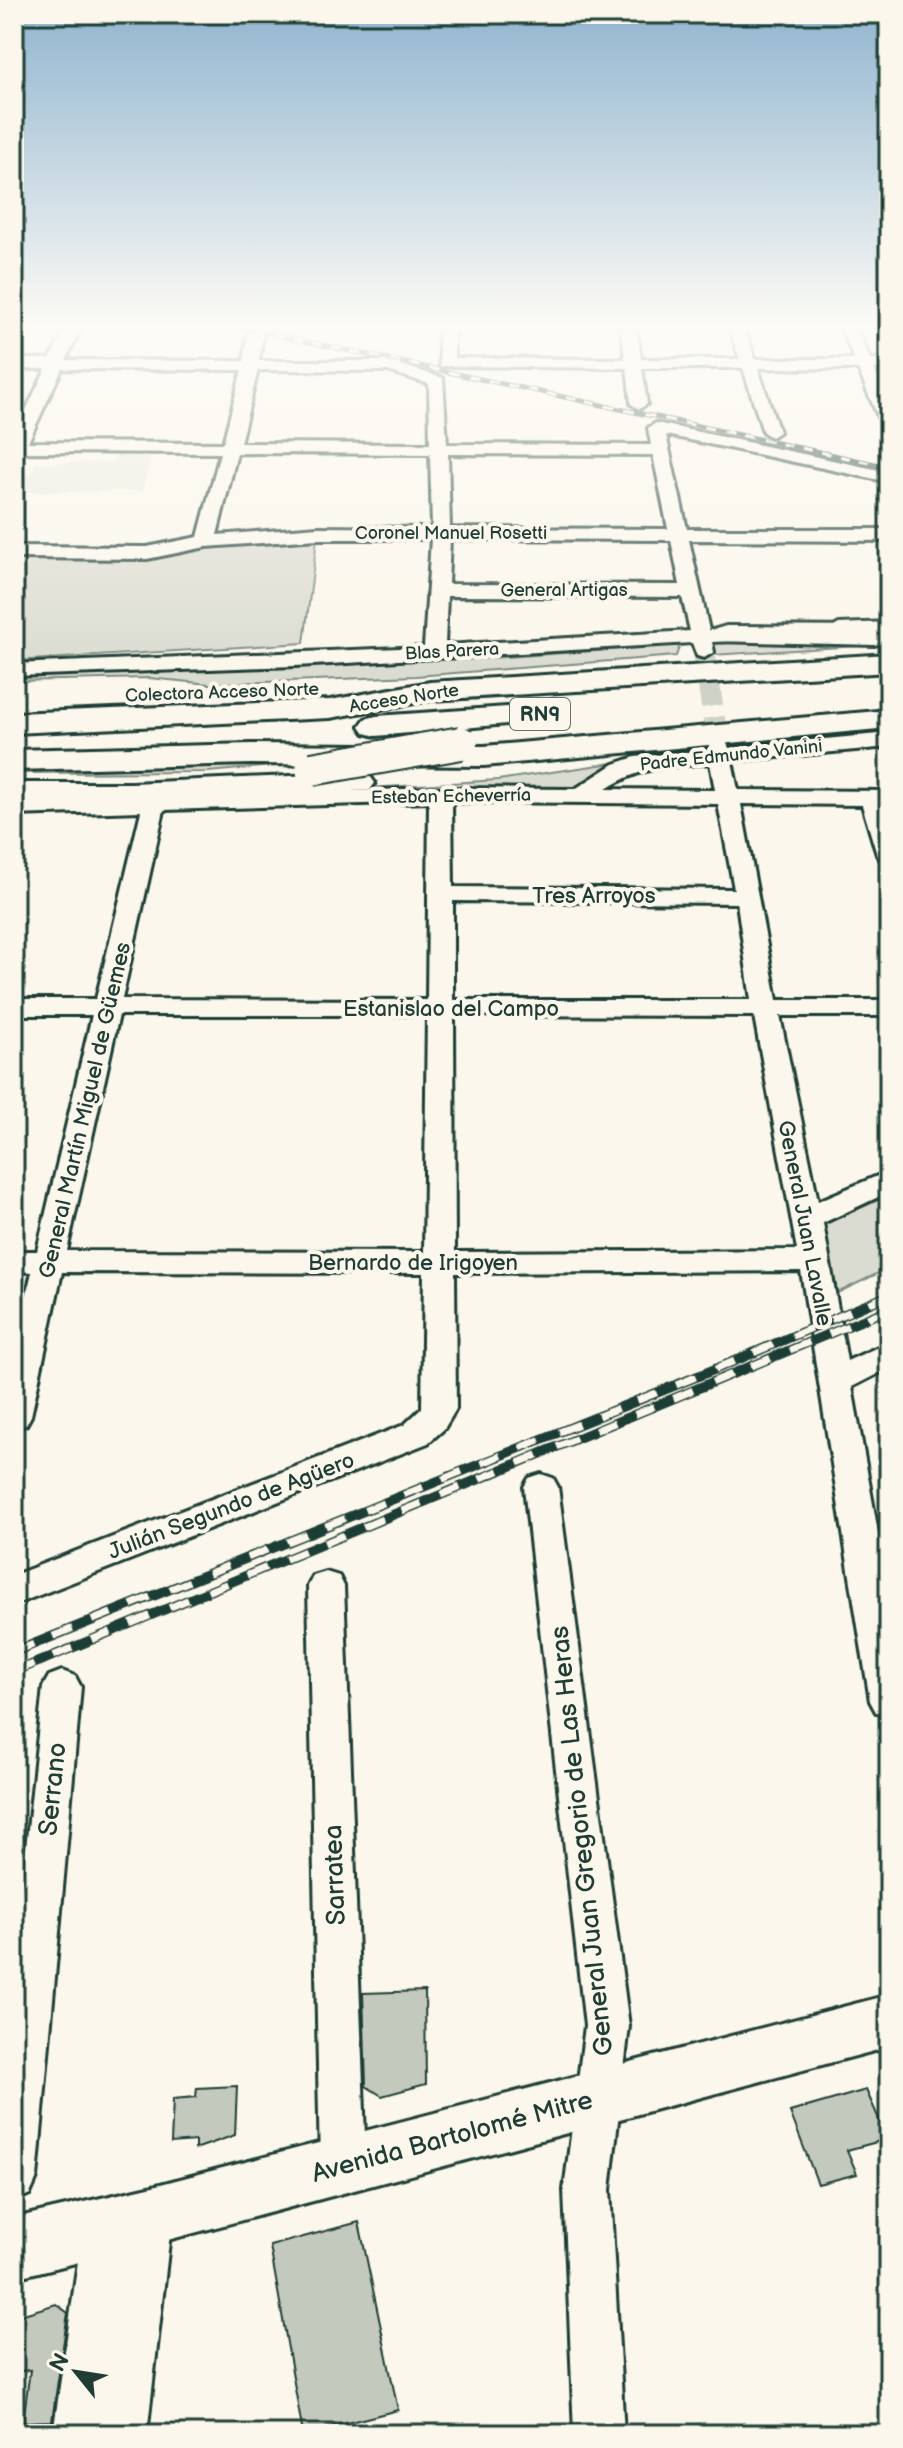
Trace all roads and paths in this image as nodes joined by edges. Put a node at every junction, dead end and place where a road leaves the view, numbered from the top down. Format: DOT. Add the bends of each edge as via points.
graph roads {
  1 [pos="233,440"];
  2 [pos="440,440"];
  3 [pos="658,440"];
  4 [pos="714,440"];
  5 [pos="231,448"];
  6 [pos="440,448"];
  7 [pos="15,449"];
  8 [pos="660,450"];
  9 [pos="889,477"];
  10 [pos="441,533"];
  11 [pos="678,534"];
  12 [pos="889,535"];
  13 [pos="206,541"];
  14 [pos="14,552"];
  15 [pos="437,590"];
  16 [pos="692,591"];
  17 [pos="889,628"];
  18 [pos="889,636"];
  19 [pos="710,641"];
  20 [pos="434,652"];
  21 [pos="889,663"];
  22 [pos="14,670"];
  23 [pos="889,688"];
  24 [pos="430,691"];
  25 [pos="14,699"];
  26 [pos="889,700"];
  27 [pos="889,719"];
  28 [pos="14,723"];
  29 [pos="760,731"];
  30 [pos="889,740"];
  31 [pos="14,744"];
  32 [pos="719,750"];
  33 [pos="14,760"];
  34 [pos="14,779"];
  35 [pos="14,793"];
  36 [pos="441,795"];
  37 [pos="581,795"];
  38 [pos="727,798"];
  39 [pos="880,798"];
  40 [pos="154,803"];
  41 [pos="14,808"];
  42 [pos="889,855"];
  43 [pos="440,894"];
  44 [pos="748,896"];
  45 [pos="14,1007"];
  46 [pos="106,1007"];
  47 [pos="765,1007"];
  48 [pos="889,1008"];
  49 [pos="440,1009"];
  50 [pos="889,1181"];
  51 [pos="807,1218"];
  52 [pos="813,1260"];
  53 [pos="14,1261"];
  54 [pos="50,1261"];
  55 [pos="440,1263"];
  56 [pos="889,1354"];
  57 [pos="835,1381"];
  58 [pos="14,1416"];
  59 [pos="541,1487"];
  60 [pos="326,1586"];
  61 [pos="14,1590"];
  62 [pos="62,1687"];
  63 [pos="889,1701"];
  64 [pos="889,2021"];
  65 [pos="601,2097"];
  66 [pos="343,2164"];
  67 [pos="14,2178"];
  68 [pos="128,2221"];
  69 [pos="14,2248"];
  70 [pos="78,2434"];
  71 [pos="122,2434"];
  72 [pos="599,2434"];
  1 -- 5 [label="street"];
  2 -- 6 [label="street"];
  3 -- 8 [label="street"];
  4 -- 9 [label="street"];
  5 -- 6 [label="street"];
  5 -- 7 [label="street"];
  5 -- 13 [label="street"];
  6 -- 8 [label="street"];
  6 -- 10 [label="street"];
  8 -- 11 [label="street"];
  10 -- 11 [label="street, Coronel Manuel Rosetti"];
  10 -- 13 [label="street, Coronel Manuel Rosetti" via="277,534"];
  10 -- 15 [label="street"];
  11 -- 12 [label="street, Coronel Manuel Rosetti"];
  11 -- 16 [label="street"];
  13 -- 14 [label="street, Coronel Manuel Rosetti" via="147,553"];
  15 -- 16 [label="street, General Artigas"];
  15 -- 20 [label="street"];
  16 -- 19 [label="street"];
  17 -- 19 [label="street, Blas Parera"];
  18 -- 19 [label="highway"];
  19 -- 20 [label="street, Blas Parera"];
  20 -- 22 [label="street, Blas Parera"];
  21 -- 24 [label="highway, Acceso Norte / RN9"];
  23 -- 31 [label="highway, Acceso Norte / RN9" via="349,727"];
  24 -- 25 [label="highway, Colectora Acceso Norte" via="331,688"];
  24 -- 28 [label="highway, Acceso Norte / RN9" via="330,709"];
  26 -- 34 [label="highway, bridge" via="568,727 312,769"];
  27 -- 29 [label="highway"];
  29 -- 33 [label="highway" via="484,756"];
  29 -- 35 [label="highway" via="646,754 477,776 131,793"];
  30 -- 32 [label="street, Padre Edmundo Vanini"];
  32 -- 37 [label="street, Padre Edmundo Vanini" via="631,765"];
  32 -- 38 [label="street, General Juan Lavalle"];
  36 -- 37 [label="street, Esteban Echeverría"];
  36 -- 40 [label="street, Esteban Echeverría"];
  36 -- 43 [label="street"];
  37 -- 38 [label="street, Esteban Echeverría"];
  38 -- 39 [label="street, Esteban Echeverría"];
  38 -- 44 [label="street, General Juan Lavalle"];
  39 -- 42 [label="street"];
  40 -- 41 [label="street, Esteban Echeverría"];
  40 -- 46 [label="street, General Martín Miguel de Güemes"];
  43 -- 44 [label="street, Tres Arroyos"];
  43 -- 49 [label="street"];
  44 -- 47 [label="street, General Juan Lavalle"];
  45 -- 46 [label="street, Estanislao del Campo"];
  46 -- 49 [label="street, Estanislao del Campo"];
  46 -- 54 [label="street, General Martín Miguel de Güemes"];
  47 -- 48 [label="street, Estanislao del Campo"];
  47 -- 49 [label="street, Estanislao del Campo"];
  47 -- 51 [label="street, General Juan Lavalle"];
  49 -- 55 [label="street"];
  50 -- 51 [label="street"];
  51 -- 52 [label="street, General Juan Lavalle"];
  52 -- 55 [label="street, Bernardo de Irigoyen"];
  52 -- 57 [label="street, General Juan Lavalle"];
  53 -- 54 [label="street, Bernardo de Irigoyen"];
  54 -- 55 [label="street, Bernardo de Irigoyen"];
  54 -- 58 [label="street, General Martín Miguel de Güemes"];
  55 -- 61 [label="street, Julián Segundo de Agüero" via="439,1409 416,1434"];
  56 -- 57 [label="street"];
  57 -- 63 [label="street, General Juan Lavalle"];
  59 -- 65 [label="street, General Juan Gregorio de Las Heras" via="607,2026"];
  60 -- 66 [label="street, Sarratea"];
  62 -- 67 [label="street, Serrano"];
  64 -- 65 [label="main road, Avenida Bartolomé Mitre"];
  65 -- 66 [label="main road, Avenida Bartolomé Mitre"];
  65 -- 72 [label="street, General Juan Gregorio de Las Heras" via="587,2189"];
  66 -- 68 [label="main road, Avenida Bartolomé Mitre"];
  68 -- 69 [label="main road, Avenida Bartolomé Mitre"];
  68 -- 70 [label="street"];
  68 -- 71 [label="street"];
}
